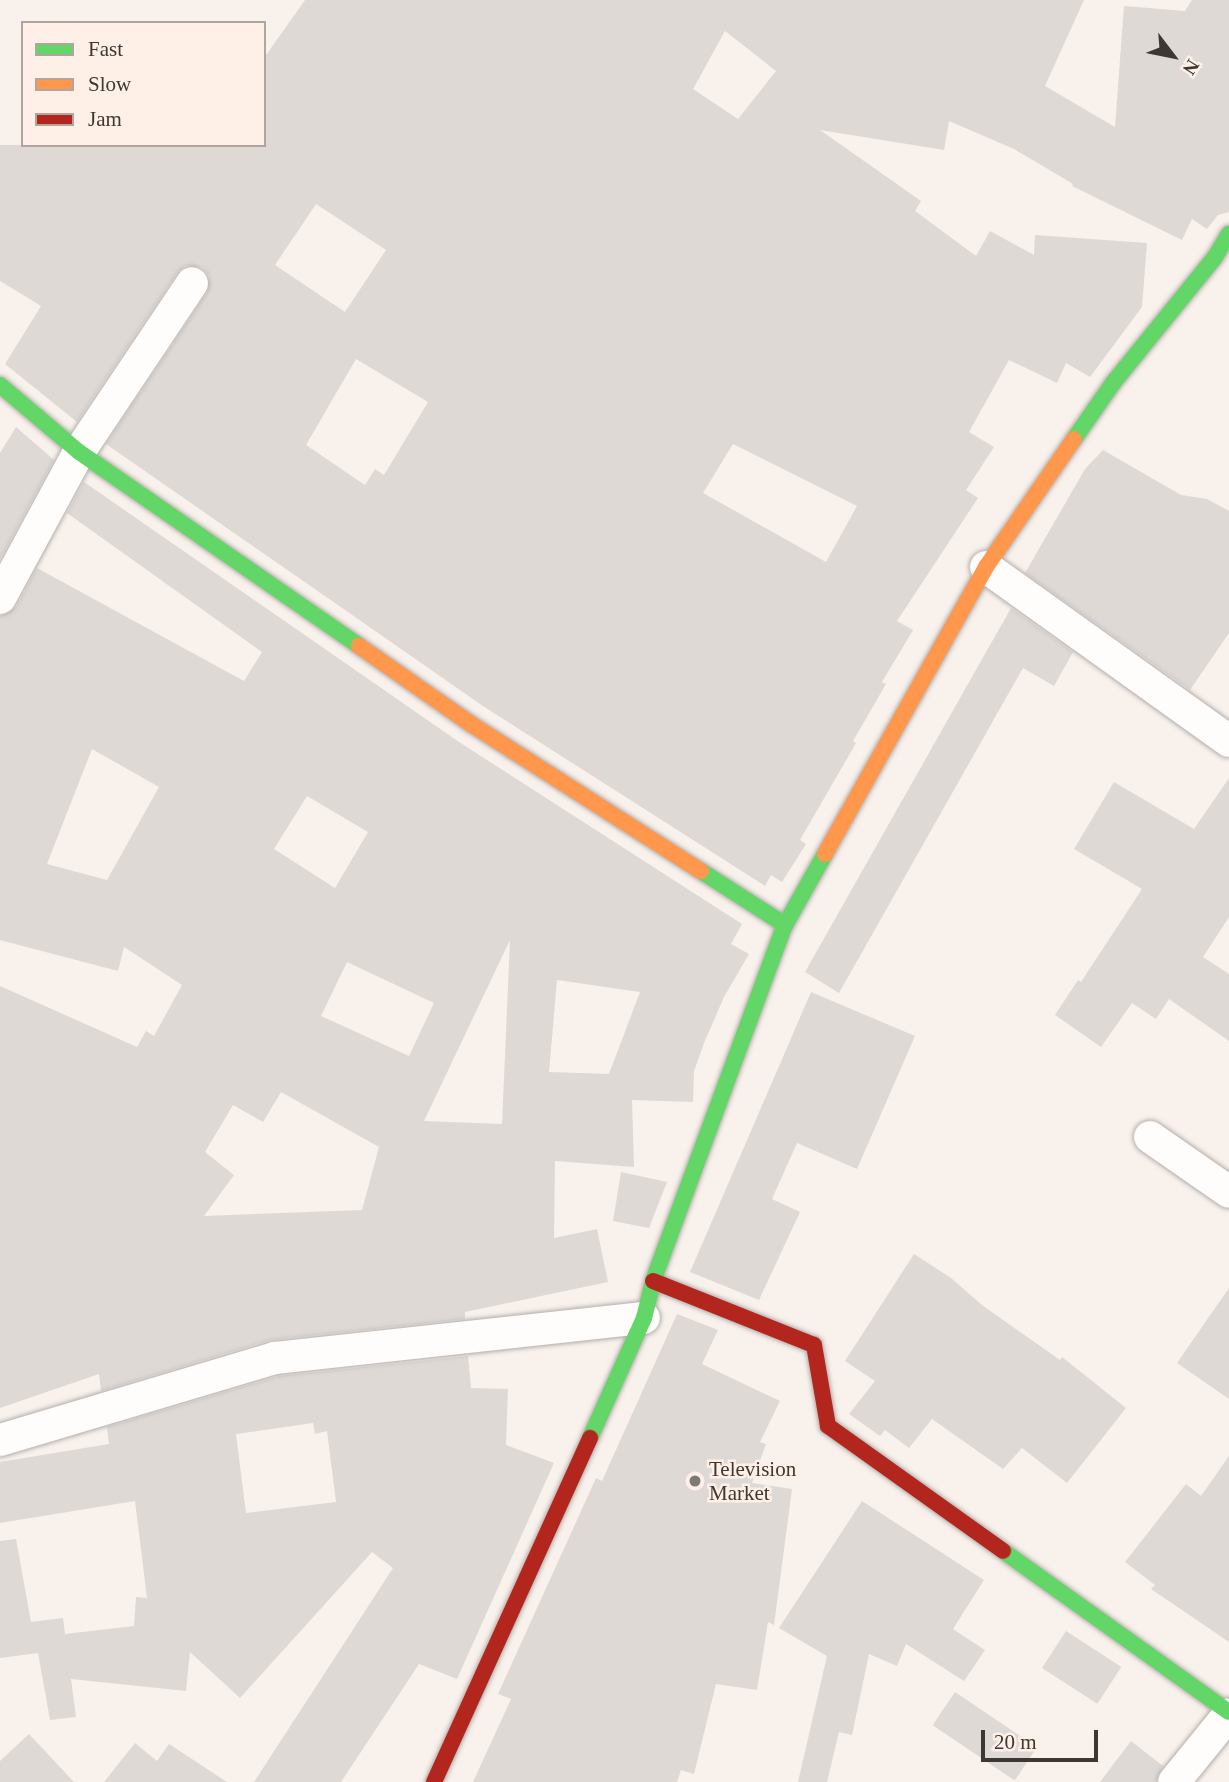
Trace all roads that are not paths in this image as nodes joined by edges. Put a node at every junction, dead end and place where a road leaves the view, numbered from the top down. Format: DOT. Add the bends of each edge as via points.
graph roads {
  1 [pos="1224,252"];
  2 [pos="192,283"];
  3 [pos="0,385"];
  4 [pos="79,452"];
  5 [pos="986,567"];
  6 [pos="0,598"];
  7 [pos="1229,741"];
  8 [pos="785,925"];
  9 [pos="1150,1137"];
  10 [pos="1229,1192"];
  11 [pos="653,1281"];
  12 [pos="644,1318"];
  13 [pos="0,1440"];
  14 [pos="1229,1713"];
  15 [pos="433,1782"];
  16 [pos="1174,1782"];
  1 -- 5 [label="street" via="1113,383"];
  2 -- 4 [label="street"];
  3 -- 4 [label="street"];
  4 -- 6 [label="street"];
  4 -- 8 [label="street" via="471,724"];
  5 -- 7 [label="street"];
  5 -- 8 [label="street"];
  8 -- 11 [label="street"];
  9 -- 10 [label="street"];
  11 -- 12 [label="street"];
  11 -- 14 [label="street" via="814,1345 828,1426"];
  12 -- 13 [label="street" via="275,1358"];
  12 -- 15 [label="street"];
  14 -- 16 [label="street"];
}
